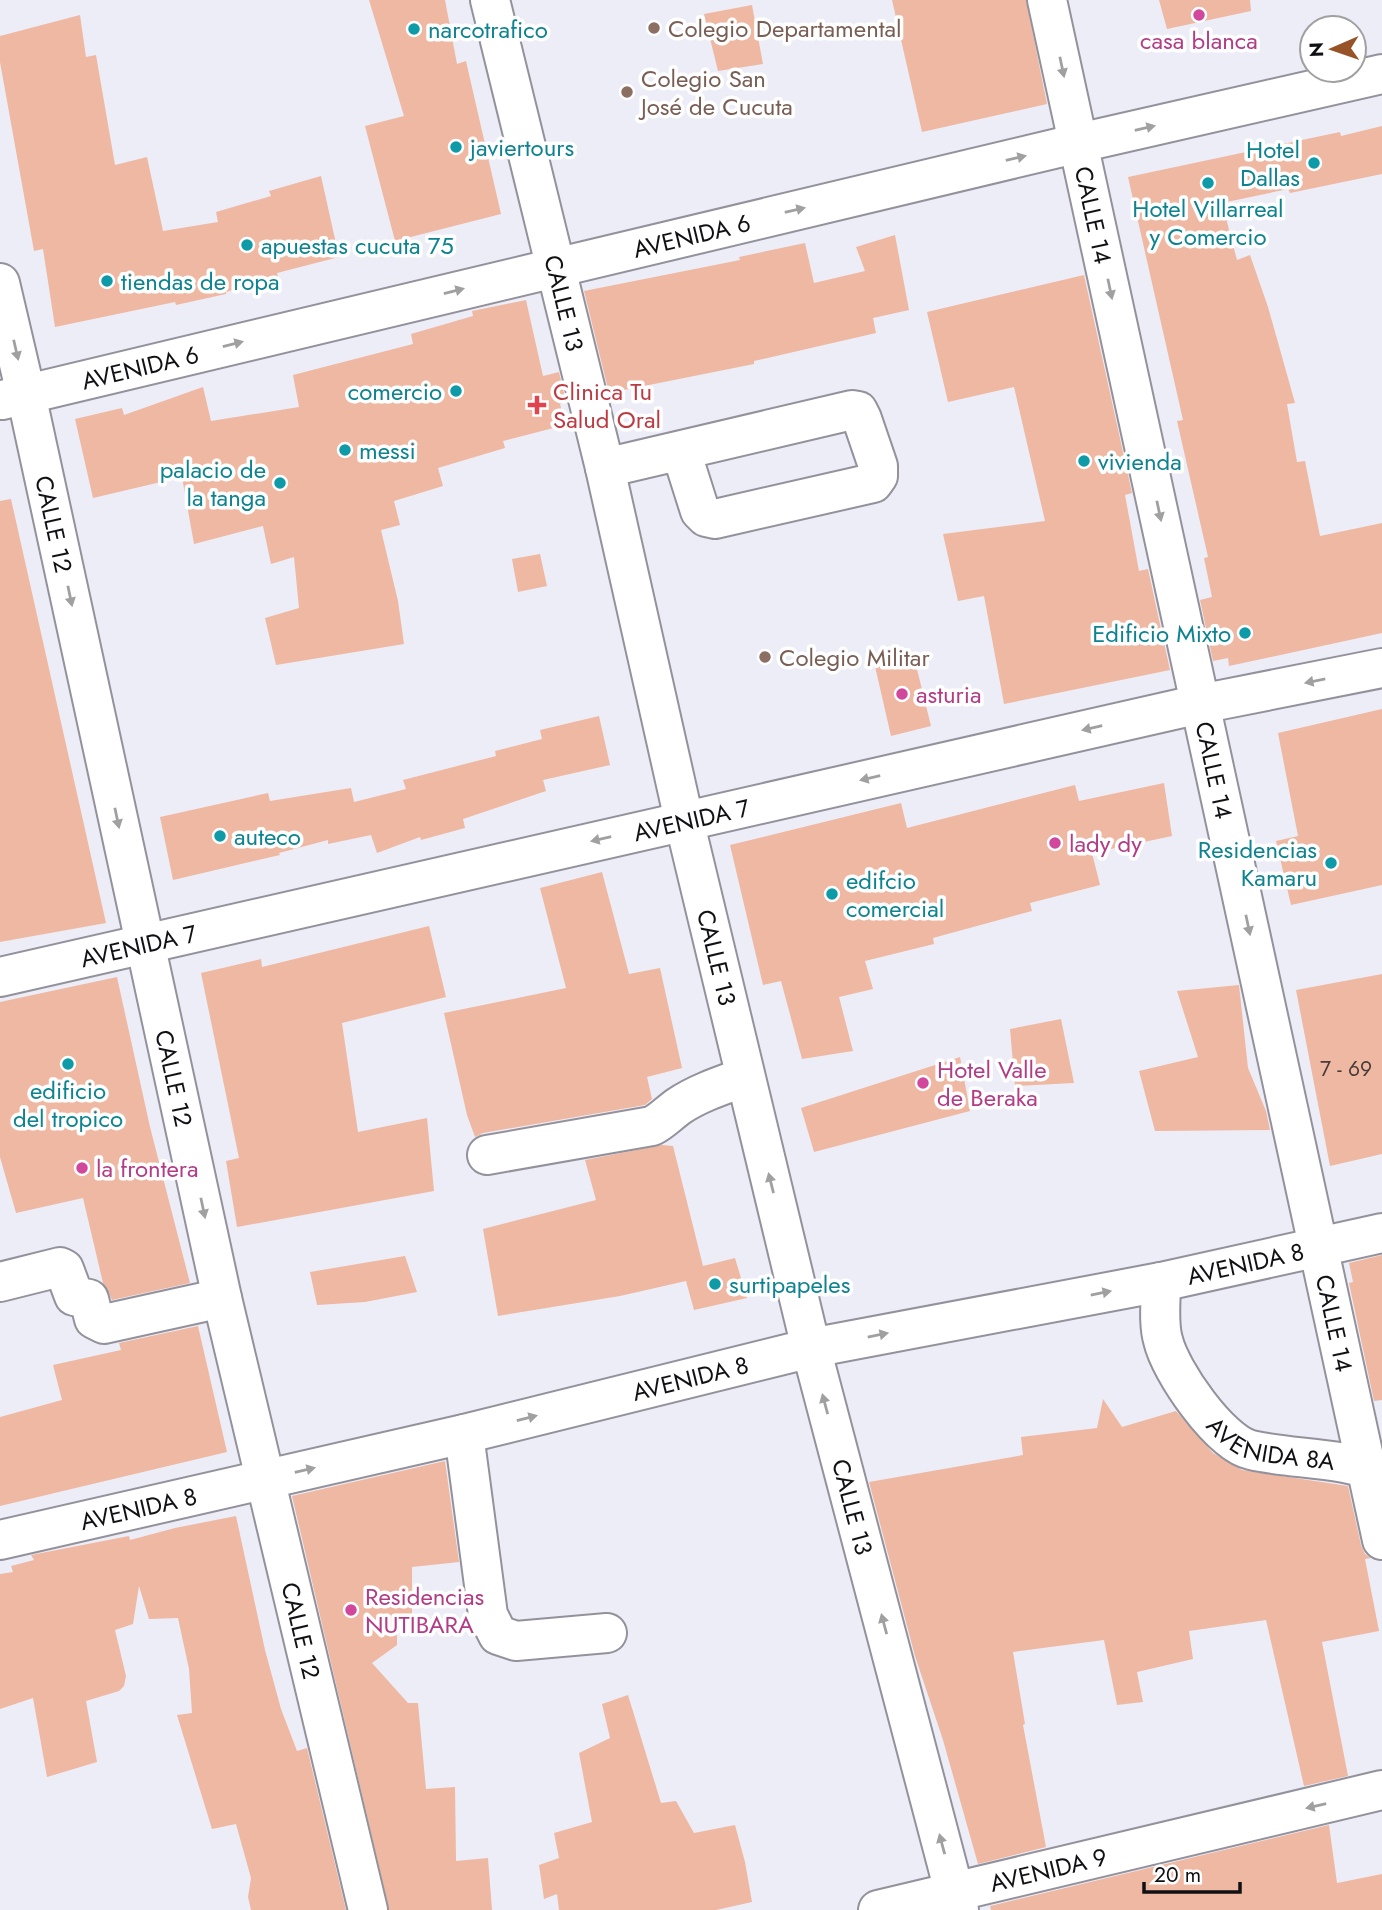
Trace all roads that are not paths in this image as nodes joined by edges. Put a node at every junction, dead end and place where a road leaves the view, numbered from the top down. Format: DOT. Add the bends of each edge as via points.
graph roads {
  1 [pos="490,0"];
  2 [pos="1047,0"];
  3 [pos="1382,74"];
  4 [pos="1079,143"];
  5 [pos="555,266"];
  6 [pos="0,283"];
  7 [pos="13,397"];
  8 [pos="681,451"];
  9 [pos="605,468"];
  10 [pos="1382,668"];
  11 [pos="1200,704"];
  12 [pos="684,820"];
  13 [pos="145,945"];
  14 [pos="0,977"];
  15 [pos="745,1077"];
  16 [pos="487,1155"];
  17 [pos="1382,1233"];
  18 [pos="1318,1247"];
  19 [pos="0,1282"];
  20 [pos="1161,1282"];
  21 [pos="222,1298"];
  22 [pos="811,1348"];
  23 [pos="464,1434"];
  24 [pos="1374,1471"];
  25 [pos="264,1480"];
  26 [pos="0,1540"];
  27 [pos="1382,1540"];
  28 [pos="607,1633"];
  29 [pos="1382,1790"];
  30 [pos="957,1901"];
  31 [pos="368,1910"];
  32 [pos="878,1910"];
  1 -- 5 [label="street, CALLE 13"];
  2 -- 4 [label="street, CALLE 14, one-way"];
  4 -- 3 [label="street, AVENIDA 6, one-way"];
  5 -- 4 [label="street, AVENIDA 6, one-way"];
  4 -- 11 [label="street, CALLE 14, one-way"];
  7 -- 5 [label="street, AVENIDA 6, one-way"];
  5 -- 9 [label="street, CALLE 13"];
  6 -- 7 [label="street, CALLE 12, one-way"];
  7 -- 13 [label="street, CALLE 12, one-way"];
  8 -- 8 [label="street" via="852,410 862,419 878,475 873,483 715,519 700,512"];
  8 -- 9 [label="street"];
  9 -- 12 [label="street, CALLE 13"];
  10 -- 11 [label="street, AVENIDA 7, one-way"];
  11 -- 12 [label="street, AVENIDA 7, one-way"];
  11 -- 18 [label="street, CALLE 14, one-way"];
  12 -- 13 [label="street, AVENIDA 7, one-way"];
  12 -- 15 [label="street, CALLE 13"];
  13 -- 14 [label="street, AVENIDA 7"];
  13 -- 21 [label="street, CALLE 12, one-way"];
  15 -- 16 [label="street" via="680,1105 652,1126"];
  22 -- 15 [label="street, CALLE 13, one-way"];
  17 -- 18 [label="street, AVENIDA 8"];
  18 -- 20 [label="street, AVENIDA 8"];
  18 -- 24 [label="street, CALLE 14"];
  19 -- 21 [label="street" via="60,1267 74,1296 89,1299 94,1319 104,1324"];
  22 -- 20 [label="street, AVENIDA 8, one-way"];
  20 -- 24 [label="street, AVENIDA 8A" via="1162,1340 1182,1384 1230,1441 1247,1450"];
  21 -- 25 [label="street, CALLE 12"];
  23 -- 22 [label="street, AVENIDA 8, one-way"];
  30 -- 22 [label="street, CALLE 13, one-way"];
  25 -- 23 [label="street, AVENIDA 8, one-way"];
  23 -- 28 [label="street" via="488,1615 498,1635 516,1641"];
  24 -- 27 [label="street, CALLE 14"];
  25 -- 26 [label="street, AVENIDA 8"];
  25 -- 31 [label="street, CALLE 12"];
  29 -- 30 [label="street, AVENIDA 9, one-way"];
  30 -- 32 [label="street, AVENIDA 9"];
}
